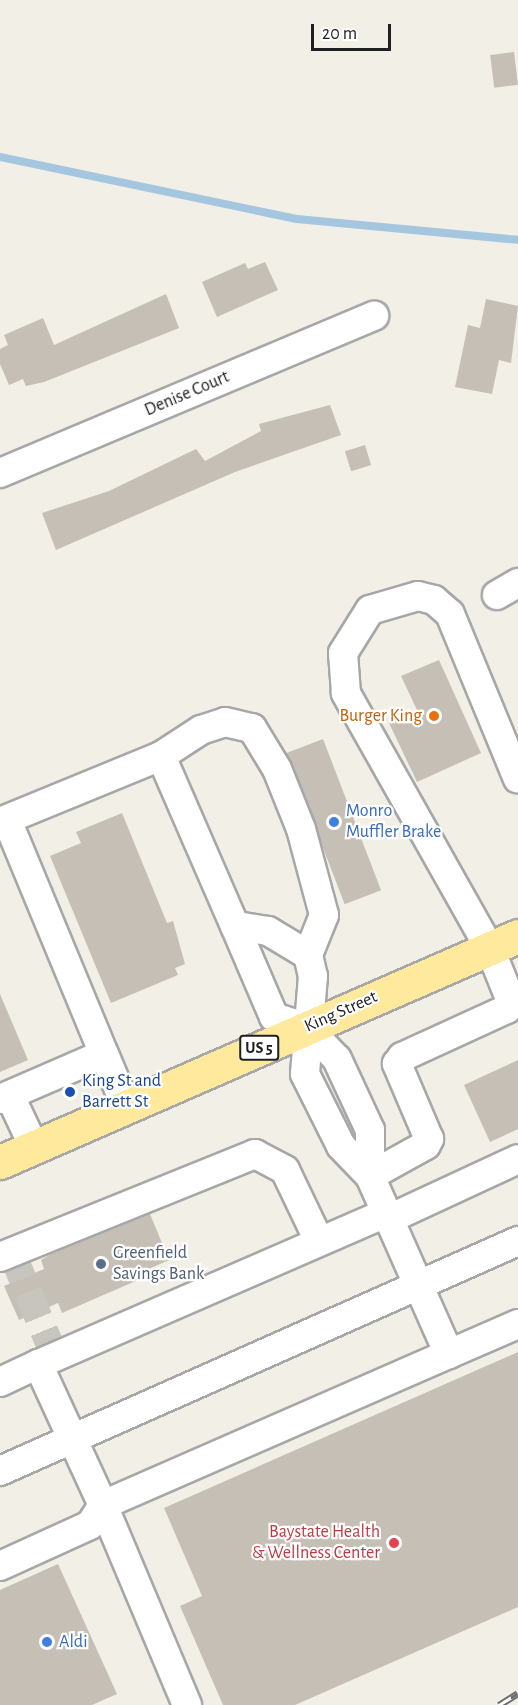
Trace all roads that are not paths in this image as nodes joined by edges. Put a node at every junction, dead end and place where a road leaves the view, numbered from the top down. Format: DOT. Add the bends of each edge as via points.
graph roads {
  1 [pos="374,316"];
  2 [pos="0,473"];
  3 [pos="161,756"];
  4 [pos="518,779"];
  5 [pos="3,821"];
  6 [pos="234,926"];
  7 [pos="504,943"];
  8 [pos="308,955"];
  9 [pos="307,1028"];
  10 [pos="104,1054"];
  11 [pos="5,1098"];
  12 [pos="126,1106"];
  13 [pos="34,1147"];
  14 [pos="518,1159"];
  15 [pos="0,1162"];
  16 [pos="370,1176"];
  17 [pos="387,1216"];
  18 [pos="319,1241"];
  19 [pos="518,1241"];
  20 [pos="0,1257"];
  21 [pos="420,1287"];
  22 [pos="518,1324"];
  23 [pos="449,1354"];
  24 [pos="38,1364"];
  25 [pos="0,1382"];
  26 [pos="72,1437"];
  27 [pos="0,1471"];
  28 [pos="103,1505"];
  29 [pos="0,1566"];
  30 [pos="187,1705"];
  1 -- 2 [label="street, Denise Court"];
  3 -- 5 [label="street"];
  3 -- 6 [label="street"];
  3 -- 8 [label="street" via="225,722 252,728 277,769 320,889 324,915"];
  4 -- 7 [label="street" via="450,614 434,600 417,596 370,610 343,653 346,693"];
  5 -- 10 [label="street"];
  6 -- 8 [label="street" via="268,931"];
  6 -- 9 [label="street" via="274,1017"];
  7 -- 9 [label="main road, King Street / US 5"];
  7 -- 16 [label="street" via="511,1001 507,1009 402,1058 397,1064 429,1139"];
  8 -- 9 [label="street" via="313,976"];
  9 -- 12 [label="main road, King Street / US 5"];
  9 -- 16 [label="street" via="337,1059 370,1130"];
  10 -- 11 [label="street"];
  10 -- 12 [label="street"];
  11 -- 13 [label="street"];
  12 -- 13 [label="main road, King Street / US 5"];
  13 -- 15 [label="main road, King Street / US 5"];
  14 -- 17 [label="street"];
  16 -- 17 [label="street"];
  17 -- 18 [label="street"];
  17 -- 21 [label="street"];
  18 -- 20 [label="street" via="285,1170 255,1154"];
  18 -- 24 [label="street"];
  19 -- 21 [label="street"];
  21 -- 23 [label="street"];
  21 -- 26 [label="street"];
  22 -- 23 [label="street"];
  23 -- 28 [label="street"];
  24 -- 25 [label="street"];
  24 -- 26 [label="street"];
  26 -- 27 [label="street"];
  26 -- 28 [label="street"];
  28 -- 29 [label="street" via="90,1525"];
  28 -- 30 [label="street"];
}
